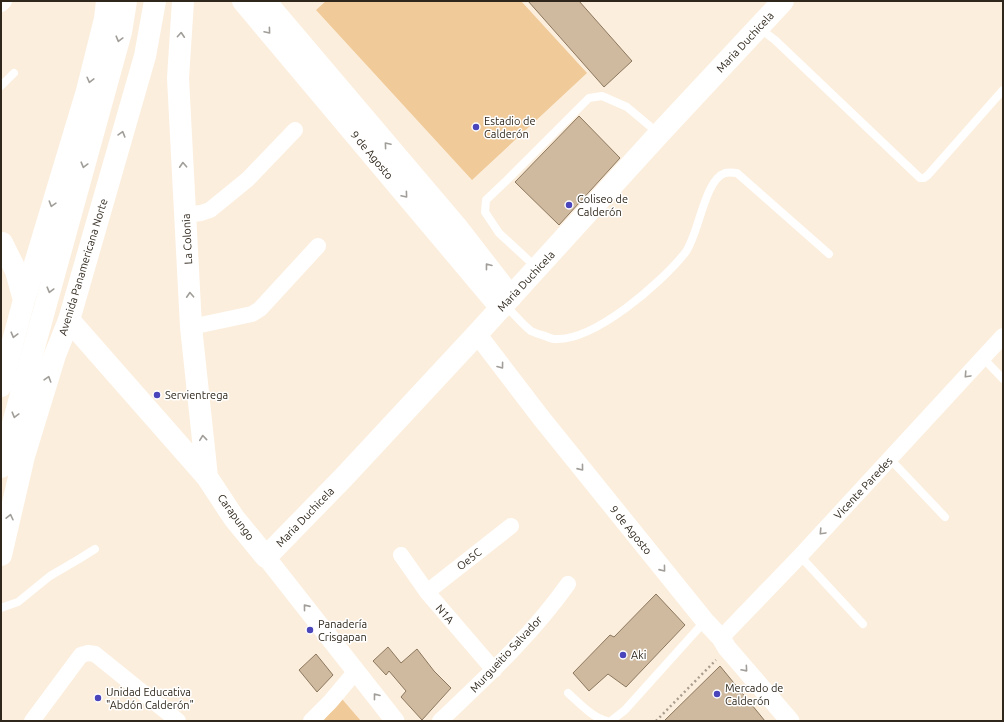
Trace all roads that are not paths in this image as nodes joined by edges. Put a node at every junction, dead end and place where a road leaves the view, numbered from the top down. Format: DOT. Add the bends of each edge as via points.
graph roads {
  1 [pos="4,1"];
  2 [pos="107,1"];
  3 [pos="126,1"];
  4 [pos="155,1"];
  5 [pos="183,1"];
  6 [pos="243,1"];
  7 [pos="265,1"];
  8 [pos="783,1"];
  9 [pos="1,4"];
  10 [pos="759,27"];
  11 [pos="14,73"];
  12 [pos="1,86"];
  13 [pos="1003,90"];
  14 [pos="295,130"];
  15 [pos="659,134"];
  16 [pos="186,215"];
  17 [pos="2,243"];
  18 [pos="40,244"];
  19 [pos="318,246"];
  20 [pos="829,254"];
  21 [pos="538,269"];
  22 [pos="24,300"];
  23 [pos="506,303"];
  24 [pos="69,320"];
  25 [pos="191,327"];
  26 [pos="477,334"];
  27 [pos="1003,336"];
  28 [pos="983,358"];
  29 [pos="1003,380"];
  30 [pos="1,386"];
  31 [pos="890,459"];
  32 [pos="1,467"];
  33 [pos="207,477"];
  34 [pos="944,517"];
  35 [pos="511,526"];
  36 [pos="95,549"];
  37 [pos="401,555"];
  38 [pos="1,556"];
  39 [pos="800,556"];
  40 [pos="266,557"];
  41 [pos="568,584"];
  42 [pos="427,592"];
  43 [pos="1,608"];
  44 [pos="705,621"];
  45 [pos="863,624"];
  46 [pos="724,643"];
  47 [pos="494,670"];
  48 [pos="356,671"];
  49 [pos="568,693"];
  50 [pos="32,721"];
  51 [pos="178,721"];
  52 [pos="311,721"];
  53 [pos="395,721"];
  54 [pos="440,721"];
  55 [pos="607,721"];
  56 [pos="611,721"];
  57 [pos="790,721"];
  1 -- 9 [label="street"];
  2 -- 18 [label="main road, one-way" via="87,91"];
  3 -- 32 [label="main road, one-way" via="121,32"];
  24 -- 4 [label="main road, Avenida Panamericana Norte, one-way" via="145,56"];
  16 -- 5 [label="main road, La Colonia, one-way" via="178,78"];
  6 -- 23 [label="main road, 9 de Agosto, one-way"];
  23 -- 7 [label="main road, 9 de Agosto, one-way" via="456,226"];
  8 -- 10 [label="main road, Maria Duchicela"];
  10 -- 13 [label="lane" via="920,178 928,175"];
  10 -- 15 [label="main road, Maria Duchicela"];
  11 -- 12 [label="lane"];
  14 -- 16 [label="street" via="248,179 210,210"];
  15 -- 21 [label="main road, Maria Duchicela"];
  15 -- 21 [label="lane" via="627,107 602,96 589,98 486,200 485,212 499,233"];
  25 -- 16 [label="main road, La Colonia, one-way"];
  17 -- 18 [label="main road" via="13,252 26,251"];
  17 -- 22 [label="main road" via="16,271"];
  18 -- 22 [label="main road"];
  19 -- 25 [label="street" via="260,309 252,314"];
  20 -- 23 [label="lane" via="737,173 726,172 719,177 707,194 686,252 651,288 616,315 590,330 553,340 531,330"];
  21 -- 23 [label="main road, Maria Duchicela"];
  22 -- 30 [label="main road, one-way"];
  23 -- 26 [label="main road, Maria Duchicela"];
  24 -- 33 [label="main road, Carapungo"];
  38 -- 24 [label="main road, Avenida Panamericana Norte, one-way" via="24,456 55,355"];
  33 -- 25 [label="main road, La Colonia, one-way"];
  26 -- 40 [label="main road, Maria Duchicela"];
  26 -- 44 [label="street, 9 de Agosto, one-way"];
  27 -- 28 [label="street, Vicente Paredes"];
  28 -- 29 [label="lane"];
  28 -- 31 [label="street, Vicente Paredes, one-way"];
  31 -- 34 [label="lane"];
  31 -- 39 [label="street, Vicente Paredes, one-way"];
  33 -- 40 [label="main road, Carapungo" via="234,518"];
  35 -- 42 [label="street, Oe5C"];
  36 -- 43 [label="lane" via="50,576 18,602"];
  37 -- 42 [label="street, N1A"];
  39 -- 45 [label="lane"];
  39 -- 46 [label="street, Vicente Paredes"];
  48 -- 40 [label="street, Carapungo, one-way"];
  41 -- 47 [label="street, Murgueitio Salvador" via="557,600"];
  42 -- 47 [label="street, N1A"];
  44 -- 46 [label="street, 9 de Agosto"];
  44 -- 56 [label="lane" via="625,710"];
  46 -- 57 [label="street, 9 de Agosto, one-way"];
  47 -- 54 [label="street, Murgueitio Salvador"];
  48 -- 52 [label="street"];
  53 -- 48 [label="street, Carapungo, one-way"];
  49 -- 55 [label="lane" via="602,720"];
  50 -- 51 [label="street" via="81,655 88,653 95,654"];
}
